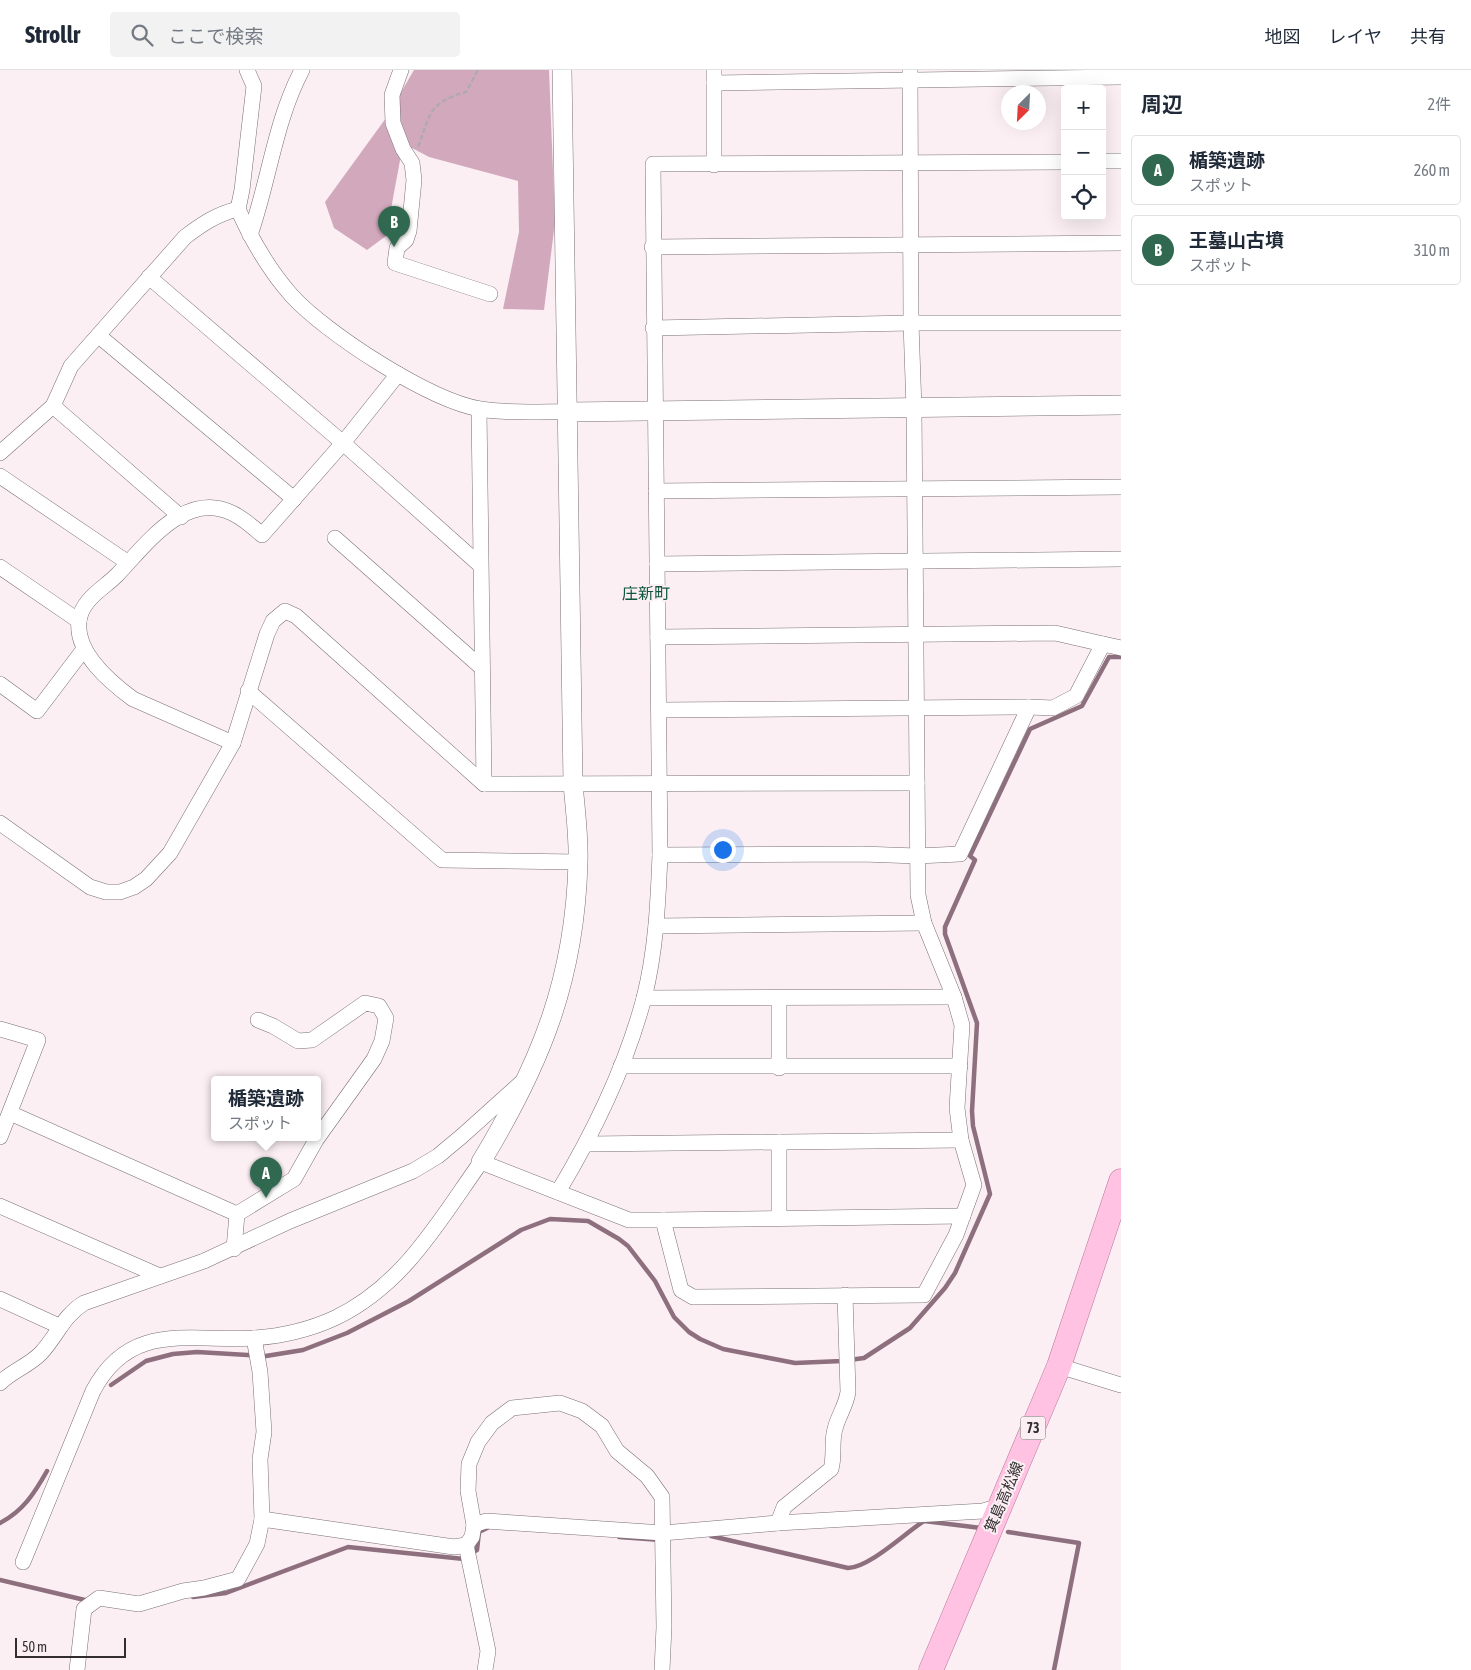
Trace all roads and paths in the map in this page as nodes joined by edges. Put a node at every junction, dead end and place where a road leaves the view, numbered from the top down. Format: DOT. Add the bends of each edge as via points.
graph roads {
  1 [pos="247,70"];
  2 [pos="302,70"];
  3 [pos="401,70"];
  4 [pos="478,70"];
  5 [pos="562,70"];
  6 [pos="910,75"];
  7 [pos="714,76"];
  8 [pos="1121,78"];
  9 [pos="1106,161"];
  10 [pos="1121,161"];
  11 [pos="1061,162"];
  12 [pos="412,163"];
  13 [pos="911,163"];
  14 [pos="714,164"];
  15 [pos="238,209"];
  16 [pos="250,235"];
  17 [pos="1121,244"];
  18 [pos="911,245"];
  19 [pos="652,246"];
  20 [pos="149,277"];
  21 [pos="490,294"];
  22 [pos="1121,322"];
  23 [pos="910,323"];
  24 [pos="653,328"];
  25 [pos="99,336"];
  26 [pos="398,374"];
  27 [pos="1121,405"];
  28 [pos="53,406"];
  29 [pos="480,409"];
  30 [pos="914,409"];
  31 [pos="655,411"];
  32 [pos="568,412"];
  33 [pos="343,442"];
  34 [pos="0,453"];
  35 [pos="0,476"];
  36 [pos="1121,487"];
  37 [pos="915,489"];
  38 [pos="656,491"];
  39 [pos="294,500"];
  40 [pos="181,517"];
  41 [pos="335,538"];
  42 [pos="1121,558"];
  43 [pos="915,561"];
  44 [pos="127,562"];
  45 [pos="657,564"];
  46 [pos="480,565"];
  47 [pos="0,567"];
  48 [pos="80,621"];
  49 [pos="916,633"];
  50 [pos="658,637"];
  51 [pos="1103,644"];
  52 [pos="1121,648"];
  53 [pos="84,649"];
  54 [pos="482,668"];
  55 [pos="0,684"];
  56 [pos="248,691"];
  57 [pos="1029,707"];
  58 [pos="916,708"];
  59 [pos="659,710"];
  60 [pos="233,743"];
  61 [pos="658,782"];
  62 [pos="573,783"];
  63 [pos="917,783"];
  64 [pos="484,784"];
  65 [pos="0,823"];
  66 [pos="660,855"];
  67 [pos="917,856"];
  68 [pos="578,862"];
  69 [pos="924,923"];
  70 [pos="656,926"];
  71 [pos="954,997"];
  72 [pos="644,998"];
  73 [pos="779,998"];
  74 [pos="258,1020"];
  75 [pos="0,1029"];
  76 [pos="621,1066"];
  77 [pos="960,1066"];
  78 [pos="779,1068"];
  79 [pos="531,1072"];
  80 [pos="10,1113"];
  81 [pos="321,1133"];
  82 [pos="0,1137"];
  83 [pos="961,1140"];
  84 [pos="315,1141"];
  85 [pos="779,1142"];
  86 [pos="587,1144"];
  87 [pos="481,1162"];
  88 [pos="1121,1181"];
  89 [pos="558,1192"];
  90 [pos="0,1206"];
  91 [pos="237,1214"];
  92 [pos="963,1216"];
  93 [pos="779,1218"];
  94 [pos="663,1220"];
  95 [pos="234,1248"];
  96 [pos="160,1276"];
  97 [pos="845,1295"];
  98 [pos="0,1299"];
  99 [pos="59,1326"];
  100 [pos="254,1338"];
  101 [pos="1059,1366"];
  102 [pos="0,1383"];
  103 [pos="1121,1385"];
  104 [pos="1000,1506"];
  105 [pos="262,1520"];
  106 [pos="474,1524"];
  107 [pos="778,1524"];
  108 [pos="663,1538"];
  109 [pos="468,1553"];
  110 [pos="23,1562"];
  111 [pos="77,1670"];
  112 [pos="484,1670"];
  113 [pos="662,1670"];
  114 [pos="931,1670"];
  1 -- 15 [label="street" via="254,86"];
  2 -- 16 [label="street" via="288,103"];
  3 -- 12 [label="street" via="392,95 393,124"];
  4 -- 12 [label="path" via="466,92 448,97 434,106"];
  5 -- 32 [label="street"];
  6 -- 7 [label="street"];
  6 -- 8 [label="street"];
  6 -- 13 [label="street"];
  7 -- 14 [label="street"];
  9 -- 10 [label="street"];
  11 -- 13 [label="street"];
  12 -- 21 [label="street" via="414,180 408,231 406,240 397,248 395,263"];
  13 -- 14 [label="street"];
  13 -- 18 [label="street"];
  14 -- 19 [label="street" via="653,164"];
  15 -- 16 [label="street"];
  15 -- 20 [label="street" via="223,212 185,236"];
  16 -- 26 [label="street" via="294,298"];
  17 -- 18 [label="street"];
  18 -- 19 [label="street"];
  18 -- 23 [label="street"];
  19 -- 24 [label="street"];
  20 -- 25 [label="street"];
  20 -- 33 [label="street"];
  22 -- 23 [label="street"];
  23 -- 24 [label="street"];
  23 -- 30 [label="street"];
  24 -- 31 [label="street"];
  25 -- 28 [label="street" via="71,366"];
  25 -- 39 [label="street"];
  26 -- 29 [label="street"];
  26 -- 33 [label="street"];
  27 -- 30 [label="street"];
  28 -- 34 [label="street"];
  28 -- 40 [label="street"];
  29 -- 32 [label="street"];
  29 -- 46 [label="street"];
  30 -- 31 [label="street"];
  30 -- 37 [label="street"];
  31 -- 32 [label="street"];
  31 -- 38 [label="street"];
  32 -- 62 [label="street"];
  33 -- 39 [label="street"];
  33 -- 46 [label="street"];
  35 -- 44 [label="street"];
  36 -- 37 [label="street"];
  37 -- 38 [label="street"];
  37 -- 43 [label="street"];
  38 -- 45 [label="street"];
  39 -- 40 [label="street" via="262,535 231,512 216,508 196,509"];
  40 -- 44 [label="street" via="162,528"];
  41 -- 54 [label="street"];
  42 -- 43 [label="street"];
  43 -- 45 [label="street"];
  43 -- 49 [label="street"];
  44 -- 48 [label="street" via="92,596"];
  45 -- 50 [label="street"];
  46 -- 54 [label="street"];
  47 -- 48 [label="street"];
  48 -- 53 [label="street"];
  49 -- 50 [label="street"];
  49 -- 51 [label="street" via="1055,633"];
  49 -- 58 [label="street"];
  50 -- 59 [label="street"];
  51 -- 52 [label="street"];
  51 -- 57 [label="street" via="1076,696 1053,708"];
  53 -- 55 [label="street" via="36,711"];
  53 -- 60 [label="street" via="106,676 133,699"];
  54 -- 64 [label="street"];
  56 -- 60 [label="street"];
  56 -- 64 [label="street" via="273,621 285,611 296,616"];
  56 -- 68 [label="street" via="442,860"];
  57 -- 58 [label="street"];
  57 -- 67 [label="street" via="960,854"];
  58 -- 59 [label="street"];
  58 -- 63 [label="street"];
  59 -- 61 [label="street"];
  60 -- 65 [label="street" via="170,852 146,879 120,892 90,887"];
  61 -- 62 [label="street"];
  61 -- 63 [label="street"];
  61 -- 66 [label="street"];
  62 -- 64 [label="street"];
  62 -- 68 [label="street"];
  63 -- 67 [label="street"];
  66 -- 67 [label="street"];
  66 -- 70 [label="street"];
  67 -- 69 [label="street" via="918,895"];
  68 -- 79 [label="street" via="572,934 559,997"];
  69 -- 70 [label="street"];
  69 -- 71 [label="street"];
  70 -- 72 [label="street"];
  71 -- 73 [label="street"];
  71 -- 77 [label="street" via="962,1025"];
  72 -- 73 [label="street"];
  72 -- 76 [label="street"];
  73 -- 78 [label="street"];
  74 -- 81 [label="street" via="298,1041 312,1040 365,1004 379,1006 386,1018 382,1041 374,1059"];
  75 -- 80 [label="street" via="38,1040"];
  76 -- 78 [label="street"];
  76 -- 86 [label="street"];
  77 -- 78 [label="street"];
  77 -- 83 [label="street" via="957,1108"];
  79 -- 87 [label="street"];
  79 -- 95 [label="street" via="438,1156 390,1181 290,1221"];
  80 -- 82 [label="street"];
  80 -- 91 [label="street"];
  83 -- 85 [label="street"];
  83 -- 92 [label="street" via="974,1185"];
  84 -- 91 [label="street" via="294,1179"];
  85 -- 86 [label="street"];
  85 -- 93 [label="street"];
  86 -- 89 [label="street"];
  87 -- 89 [label="street"];
  87 -- 100 [label="street" via="408,1264 374,1295 312,1327"];
  88 -- 101 [label="main road, 箕島高松線 / 73"];
  89 -- 94 [label="street" via="628,1220"];
  90 -- 96 [label="street"];
  91 -- 95 [label="street"];
  92 -- 93 [label="street"];
  92 -- 97 [label="street" via="924,1295"];
  93 -- 94 [label="street"];
  94 -- 97 [label="street" via="681,1290 693,1297"];
  95 -- 96 [label="street"];
  96 -- 99 [label="street" via="84,1303 72,1310"];
  97 -- 107 [label="street" via="846,1405 834,1430 835,1452 831,1469 784,1507"];
  98 -- 99 [label="street"];
  99 -- 102 [label="street" via="40,1354"];
  100 -- 105 [label="street" via="264,1432 260,1459"];
  100 -- 110 [label="street" via="186,1336 163,1339 136,1348 111,1364 93,1391"];
  101 -- 103 [label="street"];
  101 -- 104 [label="main road, 箕島高松線 / 73"];
  104 -- 107 [label="street" via="983,1511"];
  104 -- 114 [label="main road, 箕島高松線 / 73"];
  105 -- 109 [label="street" via="454,1546"];
  105 -- 111 [label="street" via="257,1544 238,1579 139,1604 99,1598 91,1602 84,1609"];
  106 -- 108 [label="street" via="486,1521"];
  106 -- 108 [label="street" via="468,1491 469,1464 478,1442 492,1424 512,1408 560,1403 582,1411 602,1426 616,1451 647,1476 662,1497"];
  106 -- 109 [label="street"];
  107 -- 108 [label="street"];
  108 -- 113 [label="street"];
  109 -- 112 [label="street" via="488,1651"];
}
